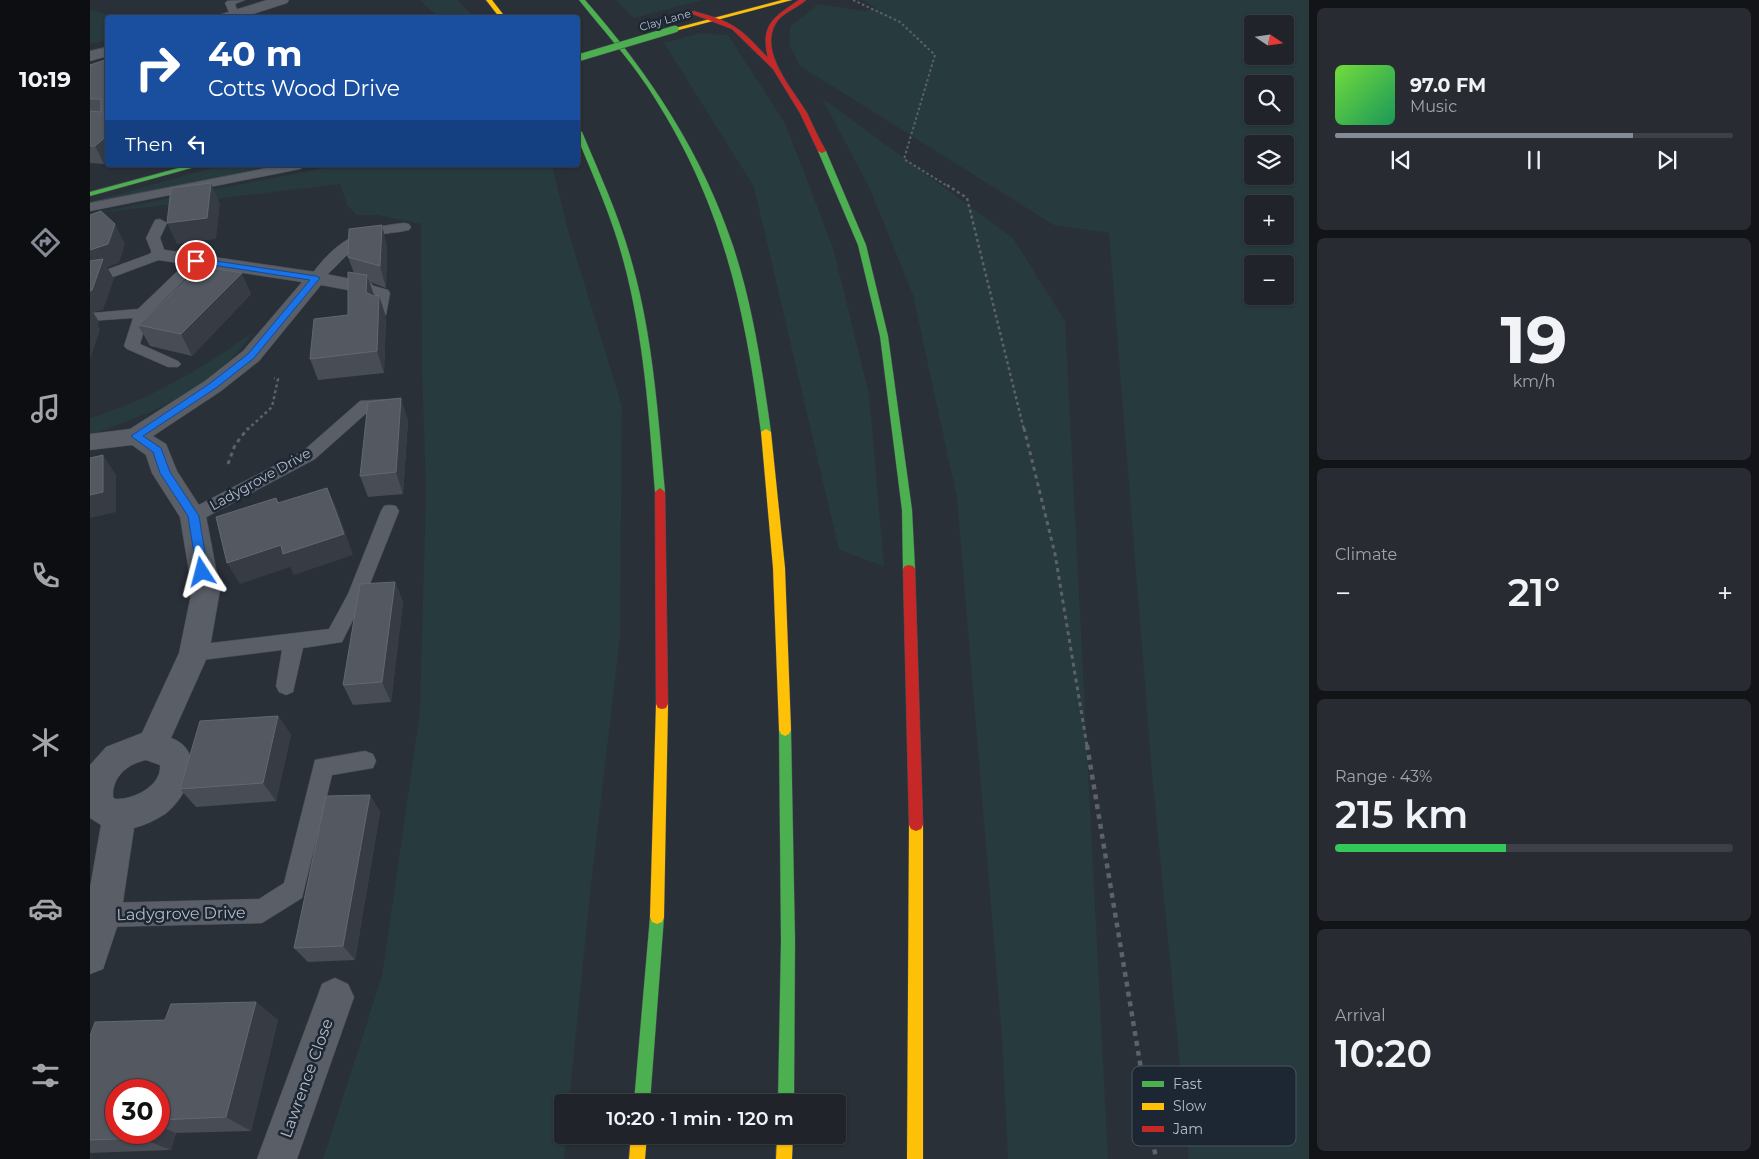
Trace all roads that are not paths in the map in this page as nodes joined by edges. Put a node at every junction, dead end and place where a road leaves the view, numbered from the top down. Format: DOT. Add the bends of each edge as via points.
graph roads {
  1 [pos="240,0"];
  2 [pos="282,0"];
  3 [pos="489,0"];
  4 [pos="582,0"];
  5 [pos="746,0"];
  6 [pos="789,0"];
  7 [pos="803,0"];
  8 [pos="693,13"];
  9 [pos="229,15"];
  10 [pos="232,15"];
  11 [pos="501,15"];
  12 [pos="716,19"];
  13 [pos="580,46"];
  14 [pos="105,52"];
  15 [pos="90,56"];
  16 [pos="580,57"];
  17 [pos="775,68"];
  18 [pos="580,137"];
  19 [pos="159,167"];
  20 [pos="191,167"];
  21 [pos="290,167"];
  22 [pos="90,184"];
  23 [pos="90,194"];
  24 [pos="90,208"];
  25 [pos="160,223"];
  26 [pos="404,227"];
  27 [pos="159,255"];
  28 [pos="196,261"];
  29 [pos="100,277"];
  30 [pos="316,278"];
  31 [pos="364,287"];
  32 [pos="381,312"];
  33 [pos="142,313"];
  34 [pos="92,317"];
  35 [pos="173,364"];
  36 [pos="402,403"];
  37 [pos="136,436"];
  38 [pos="90,442"];
  39 [pos="390,511"];
  40 [pos="193,516"];
  41 [pos="294,640"];
  42 [pos="194,653"];
  43 [pos="286,686"];
  44 [pos="152,746"];
  45 [pos="365,761"];
  46 [pos="119,815"];
  47 [pos="103,915"];
  48 [pos="90,956"];
  49 [pos="335,997"];
  50 [pos="643,1094"];
  51 [pos="786,1094"];
  52 [pos="638,1144"];
  53 [pos="785,1144"];
  54 [pos="277,1159"];
  55 [pos="637,1159"];
  56 [pos="784,1159"];
  57 [pos="914,1159"];
  1 -- 9 [label="lane" via="230,3"];
  2 -- 10 [label="street"];
  3 -- 11 [label="main road"];
  4 -- 51 [label="main road" via="635,61 667,110 696,164 724,231 745,308 761,394 777,529 785,688"];
  5 -- 8 [label="main road, Clay Lane"];
  6 -- 12 [label="main road, Clay Lane"];
  7 -- 17 [label="main road" via="778,18 768,35"];
  8 -- 12 [label="main road"];
  8 -- 13 [label="main road, Clay Lane"];
  12 -- 16 [label="main road, Clay Lane, bridge"];
  12 -- 17 [label="main road" via="745,36"];
  14 -- 15 [label="street"];
  17 -- 57 [label="main road" via="825,158 862,245 884,336 907,510 916,801"];
  18 -- 50 [label="main road" via="611,209 633,281 649,369 661,502 663,674 657,927"];
  19 -- 22 [label="main road"];
  20 -- 23 [label="main road"];
  21 -- 24 [label="lane"];
  25 -- 27 [label="lane" via="153,238"];
  26 -- 30 [label="lane" via="373,232 355,241 330,260"];
  27 -- 28 [label="street"];
  27 -- 29 [label="lane"];
  28 -- 30 [label="street"];
  28 -- 33 [label="lane"];
  30 -- 31 [label="street"];
  30 -- 37 [label="street" via="251,356"];
  31 -- 32 [label="lane" via="383,293"];
  33 -- 34 [label="lane"];
  33 -- 35 [label="lane" via="132,346"];
  36 -- 40 [label="lane, Ladygrove Drive" via="366,405 309,455"];
  37 -- 38 [label="street"];
  37 -- 40 [label="street, Ladygrove Drive" via="157,450 166,473"];
  39 -- 41 [label="lane" via="357,594 335,636"];
  40 -- 42 [label="street, Ladygrove Drive" via="206,590"];
  41 -- 42 [label="lane"];
  41 -- 43 [label="lane"];
  42 -- 44 [label="street, Ladygrove Drive"];
  44 -- 46 [label="street" via="132,749 120,755 100,776 96,798 100,807"];
  44 -- 46 [label="street" via="168,750 175,758 174,780 158,802 133,814"];
  45 -- 47 [label="lane, Ladygrove Drive" via="323,767 294,890 262,912"];
  46 -- 47 [label="street, Ladygrove Drive"];
  47 -- 48 [label="street, Ladygrove Drive"];
  49 -- 54 [label="street, Lawrence Close"];
  52 -- 55 [label="main road"];
  53 -- 56 [label="main road"];
}
